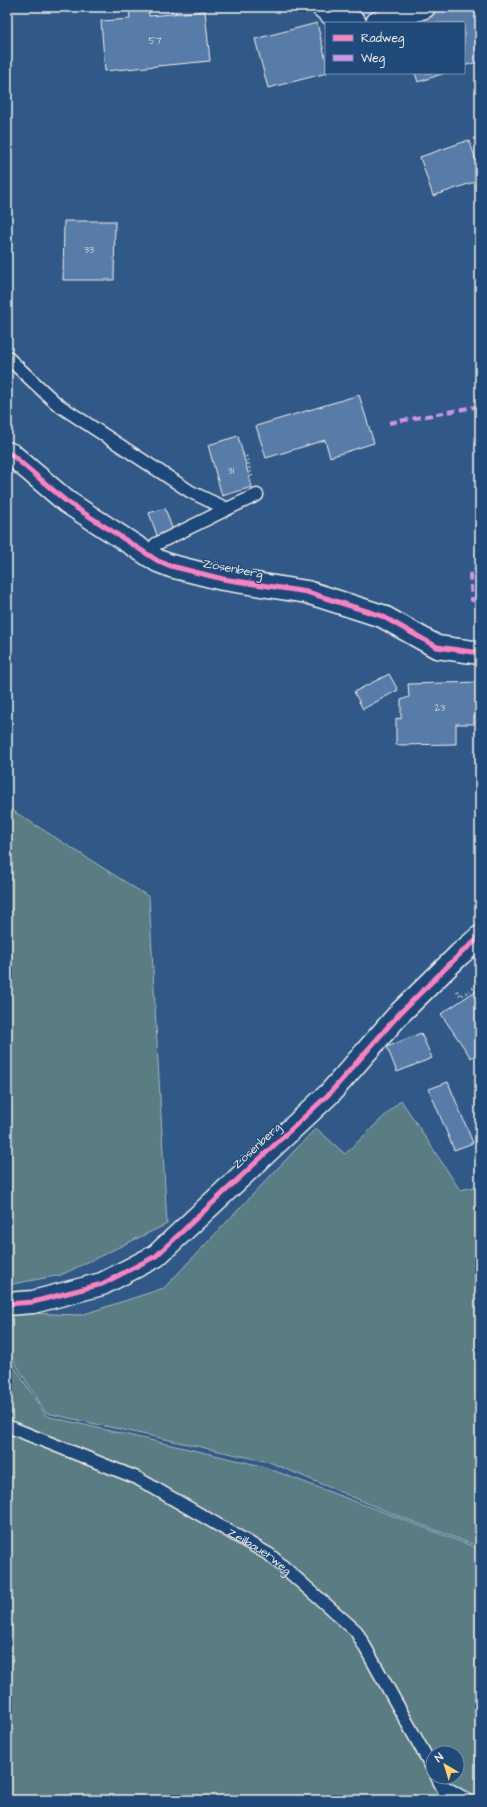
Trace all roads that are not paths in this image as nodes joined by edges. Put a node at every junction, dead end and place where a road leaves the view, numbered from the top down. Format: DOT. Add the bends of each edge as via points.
graph roads {
  1 [pos="323,7"];
  2 [pos="424,7"];
  3 [pos="341,22"];
  4 [pos="381,22"];
  5 [pos="7,357"];
  6 [pos="7,453"];
  7 [pos="257,495"];
  8 [pos="227,509"];
  9 [pos="154,558"];
  10 [pos="480,653"];
  11 [pos="480,937"];
  12 [pos="7,1304"];
  13 [pos="7,1426"];
  14 [pos="425,1755"];
  15 [pos="442,1785"];
  16 [pos="444,1785"];
  17 [pos="449,1800"];
  18 [pos="467,1800"];
  1 -- 3 [label="street"];
  2 -- 4 [label="street"];
  5 -- 8 [label="lane" via="57,404 191,492"];
  6 -- 9 [label="street, Zösenberg" via="67,502"];
  7 -- 8 [label="lane"];
  8 -- 9 [label="lane" via="156,544 150,550"];
  9 -- 10 [label="street, Zösenberg" via="172,566 223,579 307,592 382,616 437,646"];
  11 -- 12 [label="street, Zösenberg" via="400,1013 330,1093 156,1256 102,1284 33,1302"];
  13 -- 14 [label="lane, Zeilbauerweg" via="137,1478 270,1555 356,1632"];
  15 -- 17 [label="lane"];
  16 -- 18 [label="lane"];
}
